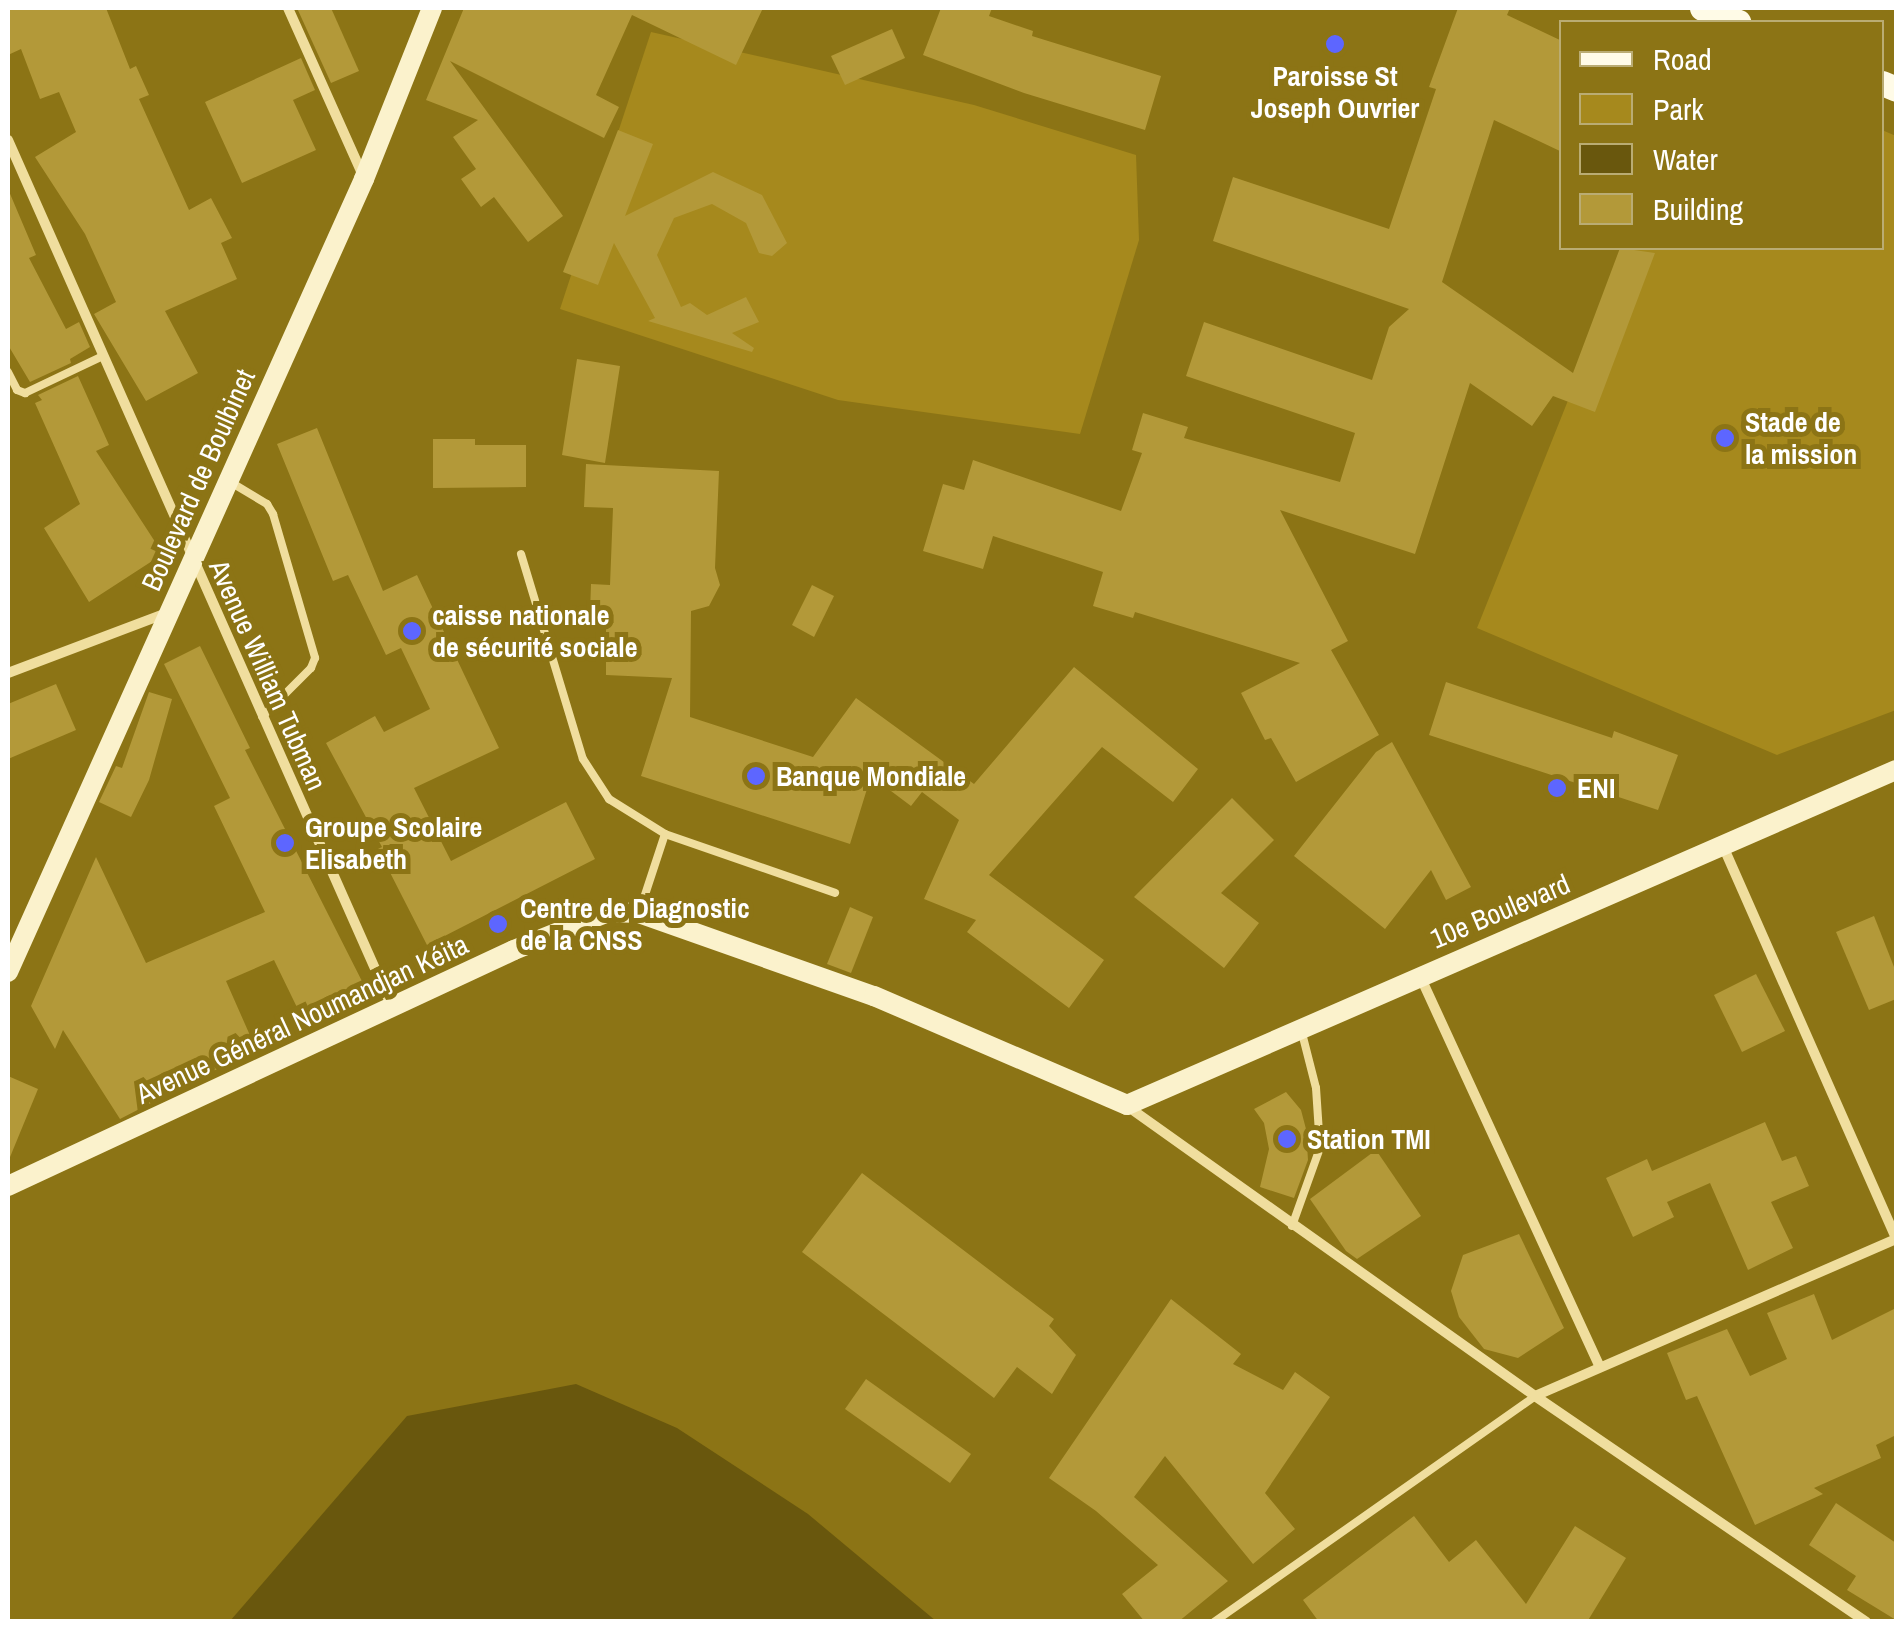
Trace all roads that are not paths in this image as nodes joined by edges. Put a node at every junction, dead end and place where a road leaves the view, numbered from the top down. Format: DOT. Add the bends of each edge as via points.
graph roads {
  1 [pos="288,8"];
  2 [pos="432,8"];
  3 [pos="1702,8"];
  4 [pos="1733,20"];
  5 [pos="8,140"];
  6 [pos="364,179"];
  7 [pos="103,356"];
  8 [pos="8,372"];
  9 [pos="228,480"];
  10 [pos="522,554"];
  11 [pos="192,560"];
  12 [pos="168,612"];
  13 [pos="8,672"];
  14 [pos="262,717"];
  15 [pos="1896,770"];
  16 [pos="665,834"];
  17 [pos="1723,845"];
  18 [pos="835,893"];
  19 [pos="639,913"];
  20 [pos="8,972"];
  21 [pos="1420,976"];
  22 [pos="392,1009"];
  23 [pos="1301,1029"];
  24 [pos="1126,1105"];
  25 [pos="8,1186"];
  26 [pos="1292,1226"];
  27 [pos="1896,1238"];
  28 [pos="1600,1367"];
  29 [pos="1535,1396"];
  30 [pos="1214,1622"];
  31 [pos="1866,1622"];
  1 -- 6 [label="street"];
  2 -- 6 [label="main road, Boulevard de Boulbinet"];
  3 -- 4 [label="main road"];
  5 -- 7 [label="street, Avenue William Tubman"];
  6 -- 9 [label="main road, Boulevard de Boulbinet"];
  7 -- 8 [label="lane" via="25,392"];
  7 -- 11 [label="street, Avenue William Tubman"];
  9 -- 11 [label="main road, Boulevard de Boulbinet"];
  9 -- 14 [label="lane" via="273,514 315,658"];
  10 -- 16 [label="lane" via="583,759 609,799"];
  11 -- 12 [label="main road, Boulevard de Boulbinet"];
  11 -- 14 [label="street, Avenue William Tubman"];
  12 -- 13 [label="street"];
  12 -- 20 [label="main road, Boulevard de Boulbinet"];
  14 -- 22 [label="street, Avenue William Tubman"];
  15 -- 17 [label="main road, 10e Boulevard"];
  16 -- 18 [label="lane"];
  16 -- 19 [label="lane"];
  17 -- 21 [label="main road, 10e Boulevard"];
  17 -- 27 [label="street"];
  19 -- 22 [label="main road, Avenue Général Noumandjan Kéita" via="582,920"];
  19 -- 24 [label="main road, Avenue Général Noumandjan Kéita" via="874,996"];
  21 -- 23 [label="main road, 10e Boulevard"];
  21 -- 28 [label="street"];
  22 -- 25 [label="main road, Avenue Général Noumandjan Kéita"];
  23 -- 24 [label="main road, 10e Boulevard"];
  23 -- 26 [label="lane" via="1316,1088 1320,1148"];
  24 -- 26 [label="street"];
  26 -- 29 [label="street"];
  27 -- 28 [label="street"];
  28 -- 29 [label="street"];
  29 -- 30 [label="lane"];
  29 -- 31 [label="street"];
}
